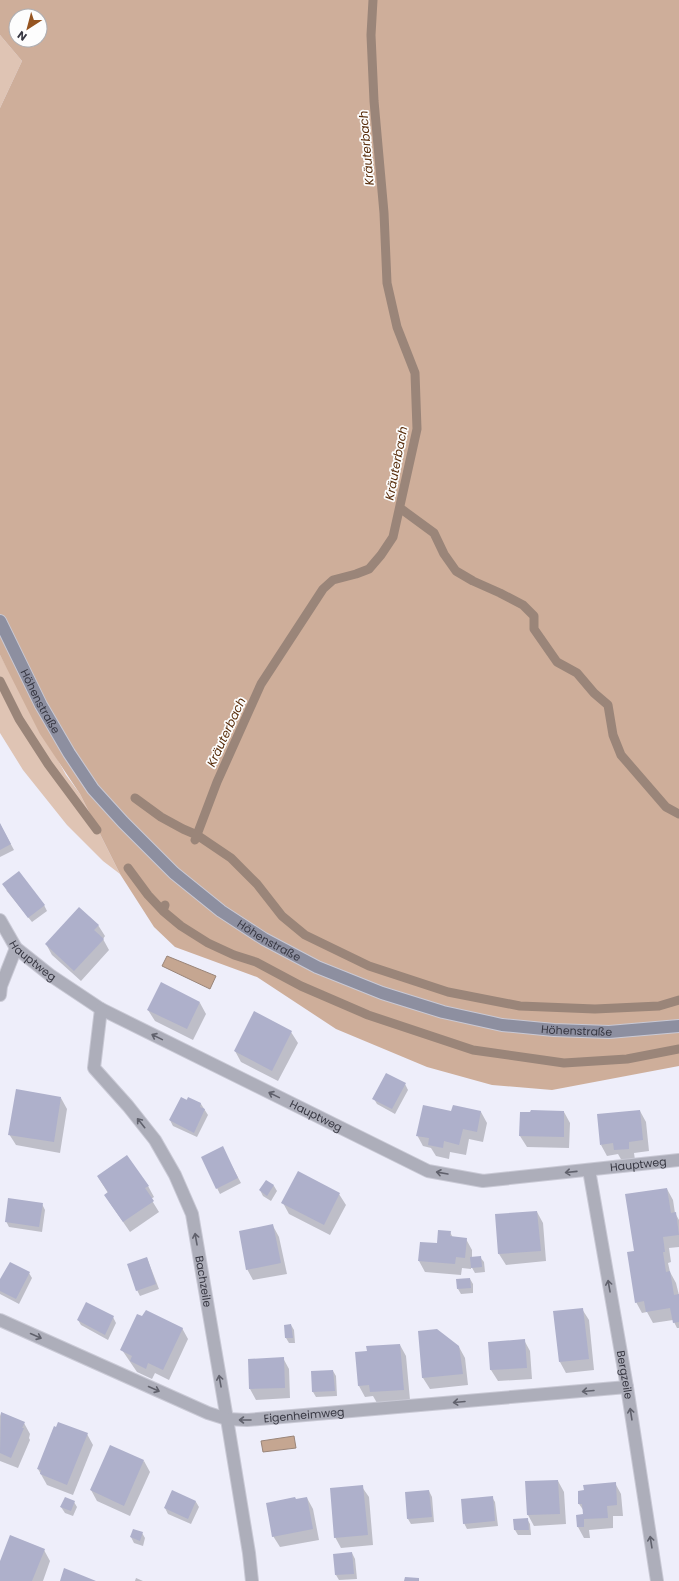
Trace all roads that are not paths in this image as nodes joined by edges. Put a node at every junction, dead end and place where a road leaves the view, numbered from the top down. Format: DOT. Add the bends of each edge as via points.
graph roads {
  1 [pos="0,621"];
  2 [pos="0,920"];
  3 [pos="16,948"];
  4 [pos="0,995"];
  5 [pos="101,1009"];
  6 [pos="679,1026"];
  7 [pos="679,1160"];
  8 [pos="589,1170"];
  9 [pos="0,1320"];
  10 [pos="627,1387"];
  11 [pos="227,1419"];
  12 [pos="252,1581"];
  13 [pos="656,1581"];
  1 -- 6 [label="street, Höhenstraße" via="41,705 93,788 174,873 221,911 264,938 317,967 382,993 443,1012 502,1025 609,1032"];
  2 -- 3 [label="street, Hauptweg"];
  3 -- 4 [label="street"];
  3 -- 5 [label="street, Hauptweg" via="50,975"];
  8 -- 5 [label="street, Hauptweg, one-way" via="483,1181 428,1171"];
  11 -- 5 [label="street, Bachzeile, one-way" via="192,1214 155,1140 94,1068"];
  7 -- 8 [label="street, Hauptweg"];
  10 -- 8 [label="street, Bergzeile, one-way"];
  9 -- 11 [label="street, Eigenheimweg, one-way" via="208,1413"];
  10 -- 11 [label="street, Eigenheimweg, one-way" via="247,1420"];
  13 -- 10 [label="street, Bergzeile, one-way"];
  11 -- 12 [label="street, Bachzeile"];
}
